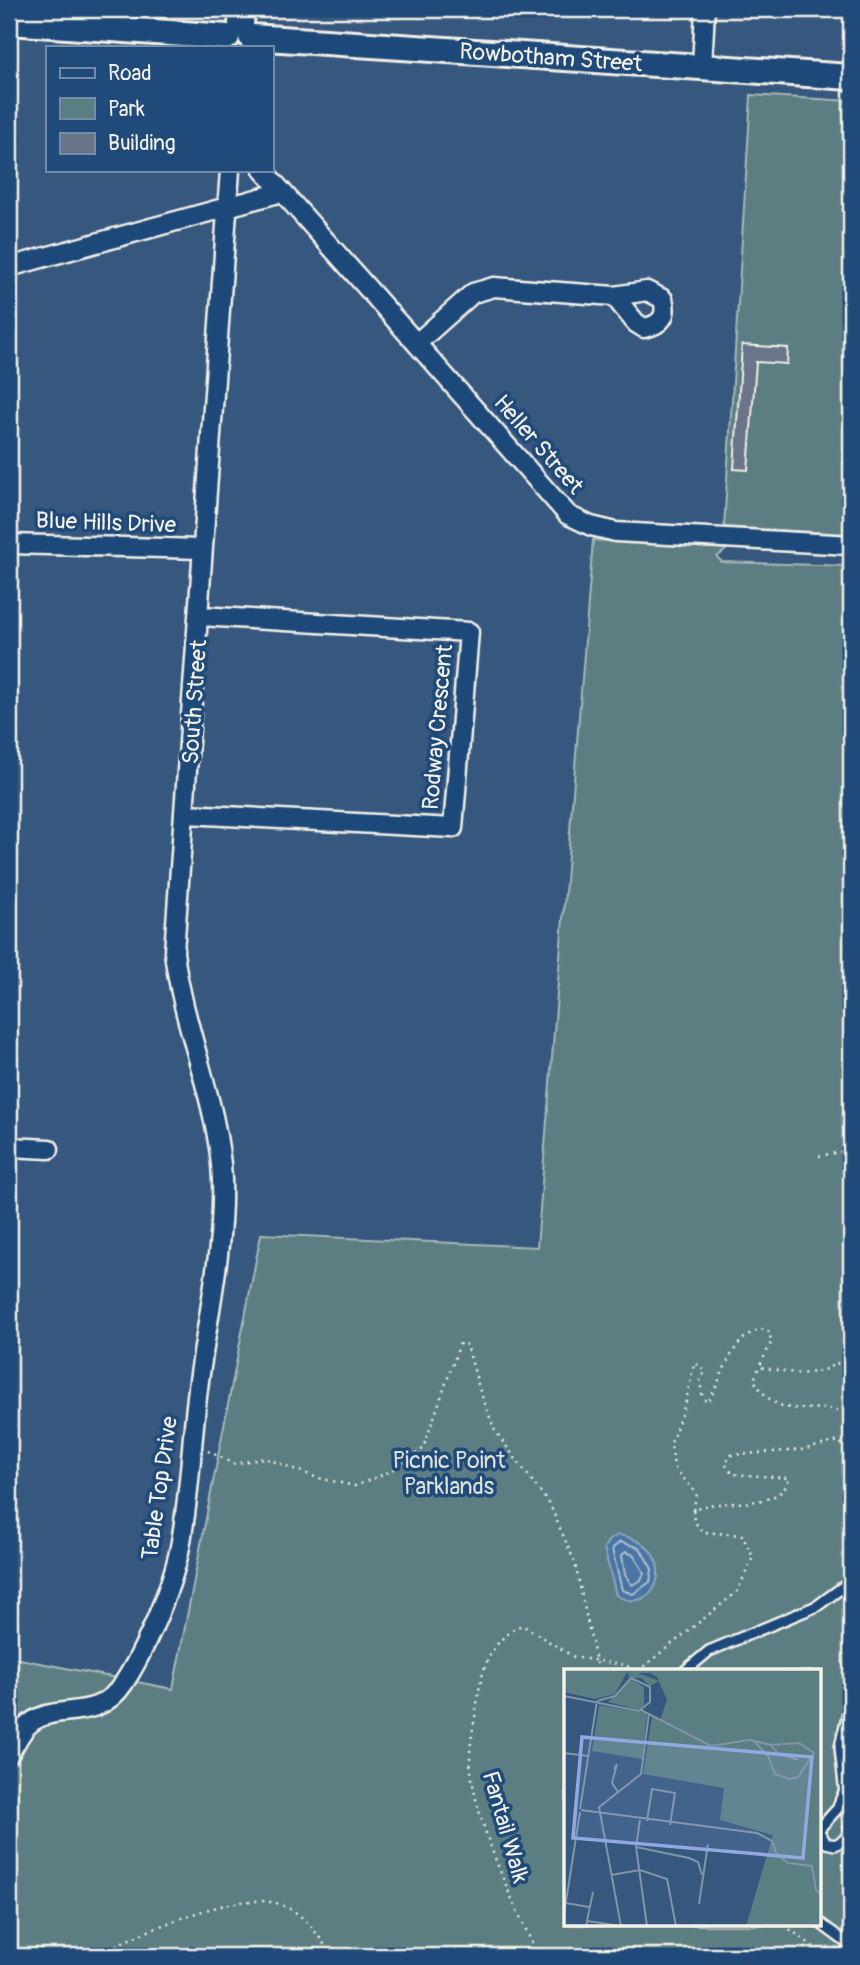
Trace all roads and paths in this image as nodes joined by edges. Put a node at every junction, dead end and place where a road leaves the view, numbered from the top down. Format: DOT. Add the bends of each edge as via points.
graph roads {
  1 [pos="220,9"];
  2 [pos="705,9"];
  3 [pos="206,17"];
  4 [pos="9,22"];
  5 [pos="240,34"];
  6 [pos="702,67"];
  7 [pos="851,77"];
  8 [pos="230,172"];
  9 [pos="265,172"];
  10 [pos="282,192"];
  11 [pos="228,205"];
  12 [pos="9,267"];
  13 [pos="614,296"];
  14 [pos="418,342"];
  15 [pos="851,477"];
  16 [pos="851,484"];
  17 [pos="9,544"];
  18 [pos="851,545"];
  19 [pos="202,550"];
  20 [pos="200,616"];
  21 [pos="186,814"];
  22 [pos="9,1146"];
  23 [pos="49,1149"];
  24 [pos="851,1150"];
  25 [pos="819,1156"];
  26 [pos="220,1231"];
  27 [pos="851,1357"];
  28 [pos="759,1367"];
  29 [pos="851,1414"];
  30 [pos="190,1441"];
  31 [pos="851,1454"];
  32 [pos="693,1510"];
  33 [pos="851,1581"];
  34 [pos="594,1660"];
  35 [pos="597,1669"];
  36 [pos="633,1669"];
  37 [pos="640,1669"];
  38 [pos="687,1669"];
  39 [pos="851,1699"];
  40 [pos="9,1754"];
  41 [pos="844,1792"];
  42 [pos="822,1826"];
  43 [pos="822,1835"];
  44 [pos="822,1924"];
  45 [pos="785,1926"];
  46 [pos="851,1946"];
  47 [pos="90,1956"];
  48 [pos="332,1956"];
  49 [pos="547,1956"];
  50 [pos="826,1956"];
  1 -- 3 [label="path"];
  2 -- 6 [label="street"];
  4 -- 5 [label="street, Rowbotham Street"];
  5 -- 6 [label="street, Rowbotham Street"];
  6 -- 7 [label="street, Rowbotham Street"];
  8 -- 11 [label="street, South Street"];
  9 -- 10 [label="street, Heller Street"];
  10 -- 11 [label="street"];
  10 -- 14 [label="street, Heller Street"];
  11 -- 12 [label="street"];
  11 -- 19 [label="street, South Street"];
  13 -- 14 [label="street" via="494,287 473,293"];
  14 -- 18 [label="street, Heller Street" via="568,515 591,526 616,532"];
  15 -- 16 [label="path"];
  17 -- 19 [label="street, Blue Hills Drive"];
  19 -- 20 [label="street, South Street"];
  20 -- 21 [label="street, South Street"];
  20 -- 21 [label="street, Rodway Crescent" via="469,632 453,828"];
  21 -- 26 [label="street, South Street" via="174,952 216,1137 222,1178"];
  22 -- 23 [label="street"];
  24 -- 25 [label="path"];
  26 -- 30 [label="street, Table Top Drive"];
  27 -- 28 [label="path" via="821,1371 800,1374"];
  28 -- 29 [label="path" via="754,1380 763,1396 775,1404 790,1410 839,1409"];
  28 -- 32 [label="path" via="771,1343 765,1329 751,1332 737,1346 708,1402 701,1381 705,1372 694,1364 671,1443 674,1467 697,1494"];
  30 -- 34 [label="path" via="233,1464 265,1458 355,1486 389,1472 423,1449 460,1343 467,1345 495,1431 550,1505 575,1563"];
  30 -- 40 [label="street, Table Top Drive" via="178,1555 134,1666 109,1702 39,1719 26,1727"];
  31 -- 32 [label="path" via="839,1441 801,1450 731,1455 724,1464 733,1474 789,1478 786,1488 746,1503 702,1505"];
  32 -- 37 [label="path" via="694,1521 703,1532 742,1535 753,1557 737,1592"];
  33 -- 38 [label="lane" via="817,1606 709,1651"];
  34 -- 35 [label="path"];
  34 -- 36 [label="path"];
  34 -- 49 [label="path, Fantail Walk" via="574,1657 522,1625 510,1630 491,1652 478,1686 470,1756 478,1806 509,1896 537,1953"];
  39 -- 41 [label="lane" via="840,1747"];
  41 -- 42 [label="lane"];
  41 -- 43 [label="lane" via="847,1837 831,1844"];
  44 -- 46 [label="lane"];
  45 -- 50 [label="path"];
  47 -- 48 [label="path" via="204,1910 251,1900 279,1904 311,1924"];
}
